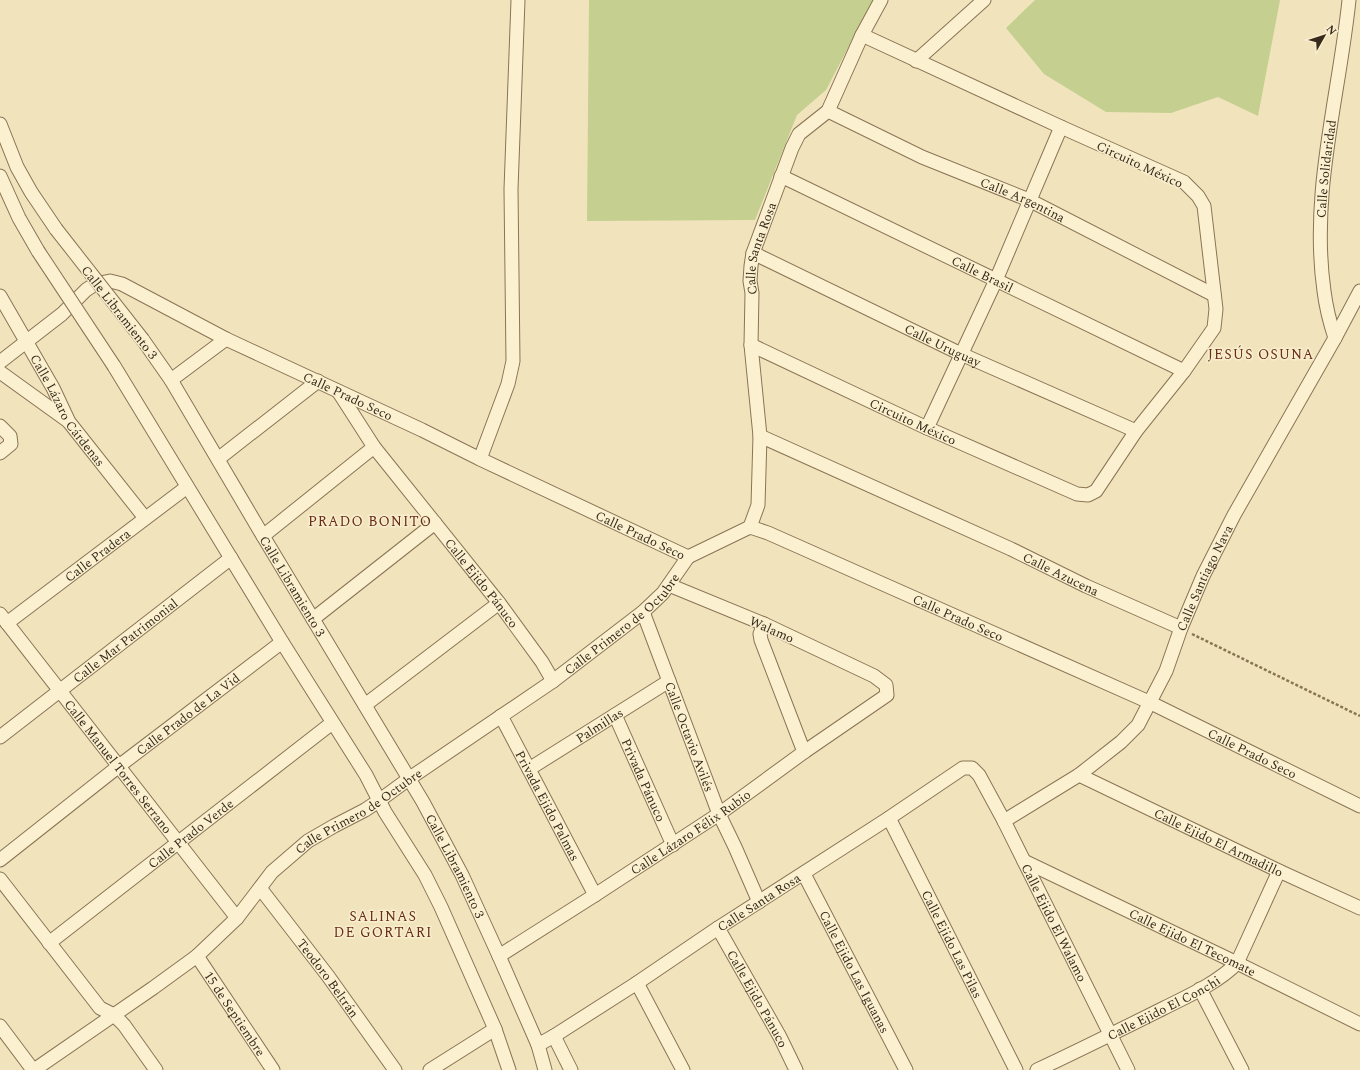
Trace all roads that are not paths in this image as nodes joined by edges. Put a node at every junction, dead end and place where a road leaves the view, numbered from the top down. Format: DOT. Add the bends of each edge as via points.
graph roads {
  1 [pos="518,0"];
  2 [pos="881,0"];
  3 [pos="984,0"];
  4 [pos="1348,0"];
  5 [pos="862,35"];
  6 [pos="916,61"];
  7 [pos="828,110"];
  8 [pos="0,124"];
  9 [pos="1061,127"];
  10 [pos="0,176"];
  11 [pos="781,176"];
  12 [pos="1029,200"];
  13 [pos="753,253"];
  14 [pos="996,280"];
  15 [pos="1360,290"];
  16 [pos="1214,295"];
  17 [pos="0,296"];
  18 [pos="1335,338"];
  19 [pos="226,339"];
  20 [pos="26,342"];
  21 [pos="752,345"];
  22 [pos="961,354"];
  23 [pos="0,362"];
  24 [pos="1184,371"];
  25 [pos="0,372"];
  26 [pos="171,380"];
  27 [pos="318,381"];
  28 [pos="338,390"];
  29 [pos="69,422"];
  30 [pos="0,426"];
  31 [pos="927,428"];
  32 [pos="1136,431"];
  33 [pos="760,436"];
  34 [pos="374,447"];
  35 [pos="0,453"];
  36 [pos="218,459"];
  37 [pos="480,459"];
  38 [pos="187,487"];
  39 [pos="145,518"];
  40 [pos="435,523"];
  41 [pos="750,527"];
  42 [pos="263,536"];
  43 [pos="688,557"];
  44 [pos="231,558"];
  45 [pos="669,585"];
  46 [pos="499,603"];
  47 [pos="643,612"];
  48 [pos="4,619"];
  49 [pos="313,619"];
  50 [pos="764,624"];
  51 [pos="1181,628"];
  52 [pos="282,642"];
  53 [pos="553,681"];
  54 [pos="669,681"];
  55 [pos="60,691"];
  56 [pos="878,701"];
  57 [pos="1149,702"];
  58 [pos="365,705"];
  59 [pos="615,715"];
  60 [pos="501,716"];
  61 [pos="332,723"];
  62 [pos="0,736"];
  63 [pos="804,752"];
  64 [pos="119,766"];
  65 [pos="529,769"];
  66 [pos="979,775"];
  67 [pos="1079,775"];
  68 [pos="410,778"];
  69 [pos="380,800"];
  70 [pos="1360,806"];
  71 [pos="719,814"];
  72 [pos="889,818"];
  73 [pos="1004,821"];
  74 [pos="179,843"];
  75 [pos="673,845"];
  76 [pos="0,860"];
  77 [pos="1024,861"];
  78 [pos="1279,870"];
  79 [pos="804,874"];
  80 [pos="0,879"];
  81 [pos="260,888"];
  82 [pos="595,895"];
  83 [pos="759,902"];
  84 [pos="1360,908"];
  85 [pos="237,918"];
  86 [pos="718,928"];
  87 [pos="49,943"];
  88 [pos="197,956"];
  89 [pos="499,956"];
  90 [pos="1236,963"];
  91 [pos="637,983"];
  92 [pos="1200,989"];
  93 [pos="114,1015"];
  94 [pos="1360,1024"];
  95 [pos="0,1026"];
  96 [pos="494,1029"];
  97 [pos="1110,1035"];
  98 [pos="554,1036"];
  99 [pos="538,1046"];
  100 [pos="33,1070"];
  101 [pos="156,1070"];
  102 [pos="273,1070"];
  103 [pos="395,1070"];
  104 [pos="430,1070"];
  105 [pos="509,1070"];
  106 [pos="545,1070"];
  107 [pos="571,1070"];
  108 [pos="683,1070"];
  109 [pos="796,1070"];
  110 [pos="906,1070"];
  111 [pos="1016,1070"];
  112 [pos="1037,1070"];
  113 [pos="1128,1070"];
  114 [pos="1242,1070"];
  1 -- 37 [label="street" via="511,190 513,361 508,384"];
  2 -- 5 [label="street, Calle Santa Rosa"];
  3 -- 6 [label="street"];
  4 -- 18 [label="street, Calle Solidaridad" via="1321,210 1324,290"];
  5 -- 6 [label="street, Circuito México"];
  5 -- 7 [label="street, Calle Santa Rosa"];
  6 -- 9 [label="street, Circuito México"];
  7 -- 11 [label="street, Calle Santa Rosa" via="799,134"];
  7 -- 12 [label="street, Calle Argentina" via="922,157"];
  8 -- 26 [label="street, Calle Libramiento 3, bridge" via="31,192 56,229"];
  9 -- 12 [label="street"];
  9 -- 16 [label="street, Circuito México" via="1184,182 1193,190 1204,206"];
  10 -- 38 [label="street, bridge" via="19,218 38,251 114,366"];
  11 -- 13 [label="street, Calle Santa Rosa"];
  11 -- 14 [label="street, Calle Brasil"];
  12 -- 14 [label="street"];
  12 -- 16 [label="street, Calle Argentina"];
  13 -- 21 [label="street, Calle Santa Rosa" via="750,281"];
  13 -- 22 [label="street, Calle Uruguay"];
  14 -- 22 [label="street"];
  14 -- 24 [label="street, Calle Brasil"];
  15 -- 18 [label="street, Calle Santiago Nava"];
  16 -- 24 [label="street, Circuito México" via="1214,328"];
  17 -- 20 [label="street, Calle Lázaro Cárdenas"];
  18 -- 51 [label="street, Calle Santiago Nava" via="1234,515 1203,576"];
  19 -- 20 [label="street, Calle Prado Seco" via="122,284 110,281 95,284 86,290 62,314"];
  19 -- 26 [label="street"];
  19 -- 27 [label="street, Calle Prado Seco"];
  20 -- 23 [label="street, Calle Prado Seco"];
  20 -- 29 [label="street, Calle Lázaro Cárdenas" via="53,388"];
  21 -- 31 [label="street, Circuito México"];
  21 -- 33 [label="street, Calle Santa Rosa"];
  22 -- 31 [label="street"];
  22 -- 32 [label="street, Calle Uruguay"];
  24 -- 32 [label="street, Circuito México"];
  25 -- 29 [label="street"];
  26 -- 36 [label="street, Calle Libramiento 3"];
  27 -- 28 [label="street, Calle Prado Seco"];
  27 -- 36 [label="street"];
  28 -- 34 [label="street, Calle Ejido Pánuco"];
  28 -- 37 [label="street, Calle Prado Seco"];
  29 -- 39 [label="street, Calle Lázaro Cárdenas"];
  30 -- 35 [label="street" via="10,436 11,444"];
  31 -- 32 [label="street, Circuito México" via="1076,494 1088,495 1096,491"];
  33 -- 41 [label="street, Calle Santa Rosa" via="758,505"];
  33 -- 51 [label="street, Calle Azucena"];
  34 -- 40 [label="street, Calle Ejido Pánuco"];
  34 -- 42 [label="street"];
  36 -- 42 [label="street, Calle Libramiento 3"];
  37 -- 43 [label="street, Calle Prado Seco"];
  38 -- 39 [label="street, Calle Pradera"];
  38 -- 44 [label="street"];
  39 -- 48 [label="street, Calle Pradera"];
  40 -- 46 [label="street, Calle Ejido Pánuco"];
  40 -- 49 [label="street"];
  41 -- 43 [label="street, Calle Prado Seco"];
  41 -- 57 [label="street, Calle Prado Seco"];
  42 -- 49 [label="street, Calle Libramiento 3"];
  43 -- 45 [label="street, Calle Primero de Octubre"];
  44 -- 52 [label="street"];
  44 -- 55 [label="street, Calle Mar Patrimonial"];
  45 -- 47 [label="street, Calle Primero de Octubre"];
  45 -- 50 [label="street, Walamo"];
  46 -- 53 [label="street, Calle Ejido Pánuco"];
  46 -- 58 [label="street"];
  47 -- 53 [label="street, Calle Primero de Octubre"];
  47 -- 54 [label="street, Calle Octavio Avilés"];
  48 -- 55 [label="street, Calle Manuel Torres Serrano"];
  49 -- 58 [label="street, Calle Libramiento 3"];
  50 -- 56 [label="street, Walamo" via="874,676 886,685 887,695"];
  50 -- 63 [label="street" via="760,634 761,640"];
  51 -- 57 [label="street, Calle Santiago Nava" via="1166,671"];
  52 -- 61 [label="street"];
  52 -- 64 [label="street, Calle Prado de La Vid"];
  53 -- 60 [label="street, Calle Primero de Octubre"];
  54 -- 59 [label="street, Palmillas"];
  54 -- 71 [label="street, Calle Octavio Avilés"];
  55 -- 62 [label="street, Calle Mar Patrimonial"];
  55 -- 64 [label="street, Calle Manuel Torres Serrano"];
  56 -- 63 [label="street, Calle Lázaro Félix Rubio"];
  57 -- 67 [label="street, Calle Santiago Nava" via="1138,725"];
  57 -- 70 [label="street, Calle Prado Seco"];
  58 -- 68 [label="street, Calle Libramiento 3"];
  59 -- 65 [label="street, Palmillas"];
  59 -- 75 [label="street, Privada Pánuco"];
  60 -- 65 [label="street, Privada Ejido Palmas"];
  60 -- 68 [label="street, Calle Primero de Octubre"];
  61 -- 69 [label="street"];
  61 -- 74 [label="street, Calle Prado Verde"];
  63 -- 71 [label="street, Calle Lázaro Félix Rubio"];
  64 -- 74 [label="street, Calle Manuel Torres Serrano"];
  64 -- 76 [label="street, Calle Prado de La Vid"];
  65 -- 82 [label="street, Privada Ejido Palmas"];
  66 -- 72 [label="street, Calle Santa Rosa" via="972,768 963,768"];
  66 -- 73 [label="street, Calle Ejido El Walamo"];
  67 -- 73 [label="street, Calle Santiago Nava"];
  67 -- 78 [label="street, Calle Ejido El Armadillo"];
  68 -- 69 [label="street, Calle Primero de Octubre"];
  68 -- 89 [label="street, Calle Libramiento 3" via="462,875"];
  69 -- 81 [label="street, Calle Primero de Octubre" via="308,841 272,872"];
  69 -- 96 [label="street" via="441,907"];
  71 -- 75 [label="street, Calle Lázaro Félix Rubio"];
  71 -- 83 [label="street, Calle Octavio Avilés"];
  72 -- 79 [label="street, Calle Santa Rosa"];
  72 -- 111 [label="street, Calle Ejido Las Pilas"];
  73 -- 77 [label="street, Calle Ejido El Walamo"];
  74 -- 85 [label="street, Calle Manuel Torres Serrano"];
  74 -- 87 [label="street, Calle Prado Verde"];
  75 -- 82 [label="street, Calle Lázaro Félix Rubio"];
  77 -- 90 [label="street, Calle Ejido El Tecomate"];
  77 -- 97 [label="street, Calle Ejido El Walamo"];
  78 -- 84 [label="street, Calle Ejido El Armadillo"];
  78 -- 90 [label="street, Calle Ejido El Conchi"];
  79 -- 83 [label="street, Calle Santa Rosa"];
  79 -- 110 [label="street, Calle Ejido Las Iguanas"];
  80 -- 87 [label="street"];
  81 -- 85 [label="street, Calle Primero de Octubre"];
  81 -- 103 [label="street, Teodoro Beltrán" via="328,976"];
  82 -- 89 [label="street, Calle Lázaro Félix Rubio"];
  83 -- 86 [label="street, Calle Santa Rosa"];
  85 -- 88 [label="street, Calle Primero de Octubre"];
  86 -- 91 [label="street, Calle Santa Rosa"];
  86 -- 109 [label="street, Calle Ejido Pánuco"];
  87 -- 93 [label="street" via="100,1008"];
  88 -- 93 [label="street, Calle Primero de Octubre"];
  88 -- 102 [label="street, 15 de Septiembre"];
  89 -- 99 [label="street, Calle Libramiento 3"];
  90 -- 92 [label="street, Calle Ejido El Conchi" via="1230,970"];
  90 -- 94 [label="street, Calle Ejido El Tecomate"];
  91 -- 98 [label="street, Calle Santa Rosa"];
  91 -- 108 [label="street"];
  92 -- 97 [label="street, Calle Ejido El Conchi"];
  92 -- 114 [label="street"];
  93 -- 100 [label="street, Calle Primero de Octubre"];
  93 -- 101 [label="street"];
  95 -- 100 [label="street"];
  96 -- 104 [label="street"];
  96 -- 105 [label="street"];
  97 -- 112 [label="street, Calle Ejido El Conchi"];
  97 -- 113 [label="street, Calle Ejido El Walamo"];
  98 -- 99 [label="street, Calle Santa Rosa"];
  98 -- 107 [label="street"];
  99 -- 106 [label="street, Calle Libramiento 3"];
}
